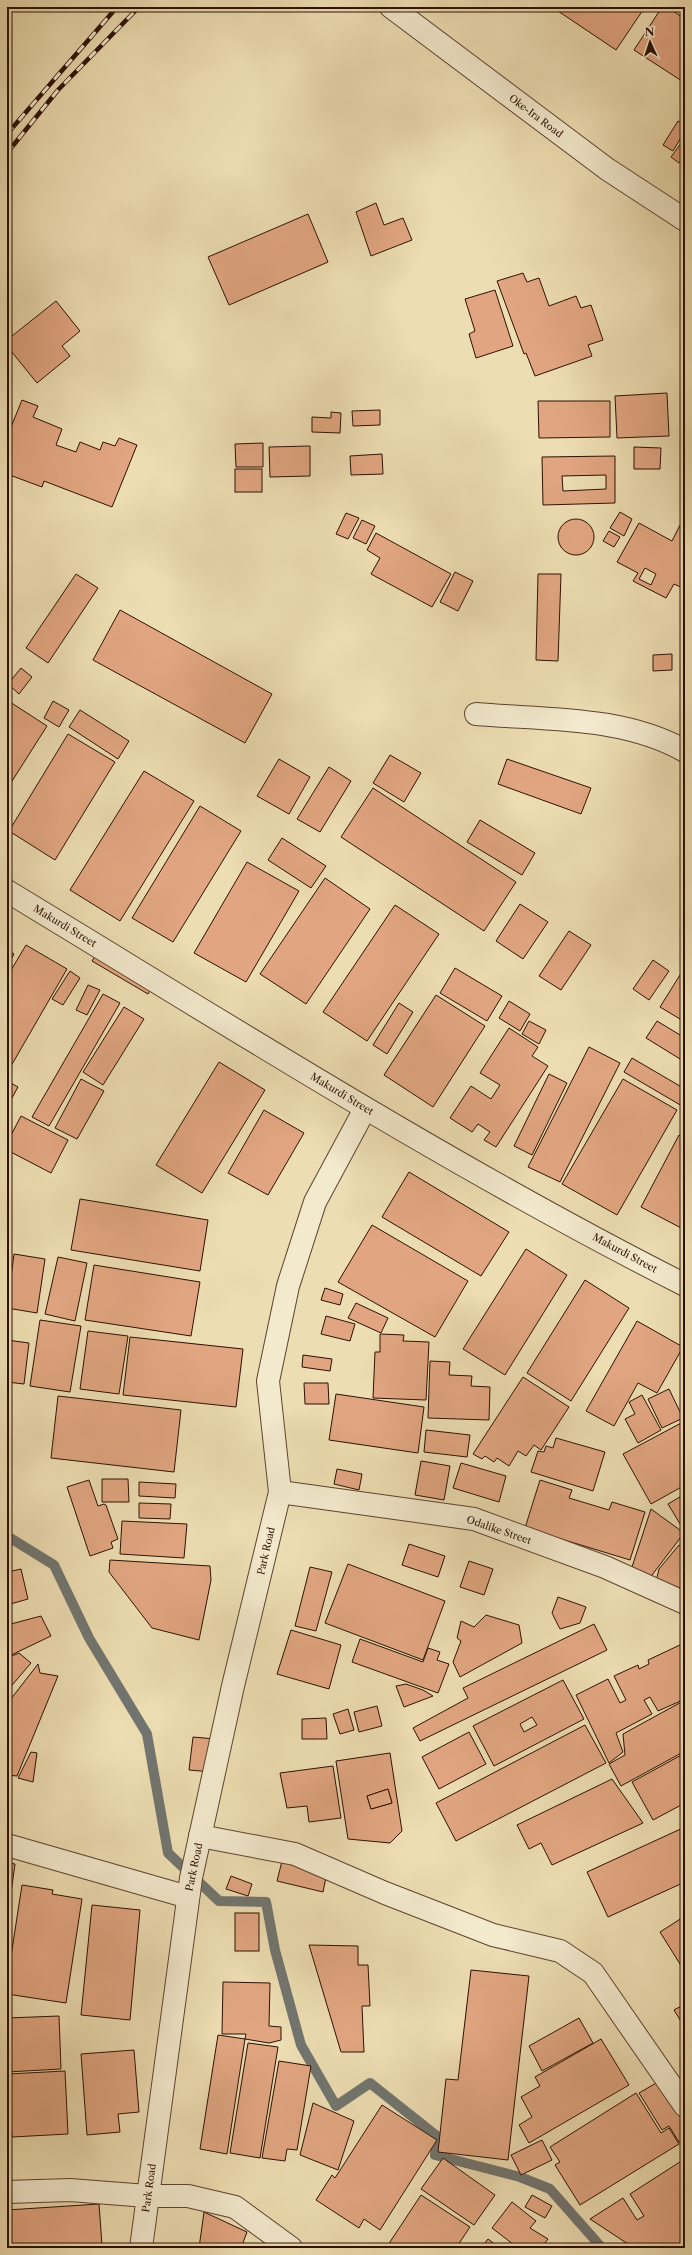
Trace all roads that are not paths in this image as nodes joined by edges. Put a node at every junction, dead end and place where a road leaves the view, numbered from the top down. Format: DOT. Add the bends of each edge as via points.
graph roads {
  1 [pos="391,7"];
  2 [pos="685,220"];
  3 [pos="476,714"];
  4 [pos="685,752"];
  5 [pos="7,891"];
  6 [pos="365,1109"];
  7 [pos="685,1284"];
  8 [pos="280,1492"];
  9 [pos="685,1603"];
  10 [pos="199,1844"];
  11 [pos="7,1845"];
  12 [pos="189,1888"];
  13 [pos="685,2106"];
  14 [pos="7,2192"];
  15 [pos="147,2196"];
  16 [pos="141,2248"];
  17 [pos="291,2248"];
  1 -- 2 [label="street, Oke-Ira Road" via="606,169"];
  3 -- 4 [label="street" via="617,726 674,745"];
  5 -- 6 [label="street, Makurdi Street"];
  6 -- 7 [label="street, Makurdi Street" via="559,1218"];
  6 -- 8 [label="street, Park Road" via="315,1202 288,1286 268,1381"];
  8 -- 9 [label="street, Odalike Street" via="474,1519 605,1567"];
  8 -- 10 [label="street, Park Road"];
  10 -- 12 [label="street, Park Road"];
  10 -- 13 [label="street" via="295,1854 385,1893 493,1935 560,1951 593,1973"];
  11 -- 12 [label="street"];
  12 -- 15 [label="street, Park Road"];
  14 -- 15 [label="street" via="70,2190"];
  15 -- 16 [label="street, Park Road"];
  15 -- 17 [label="street" via="188,2196 235,2207"];
}
